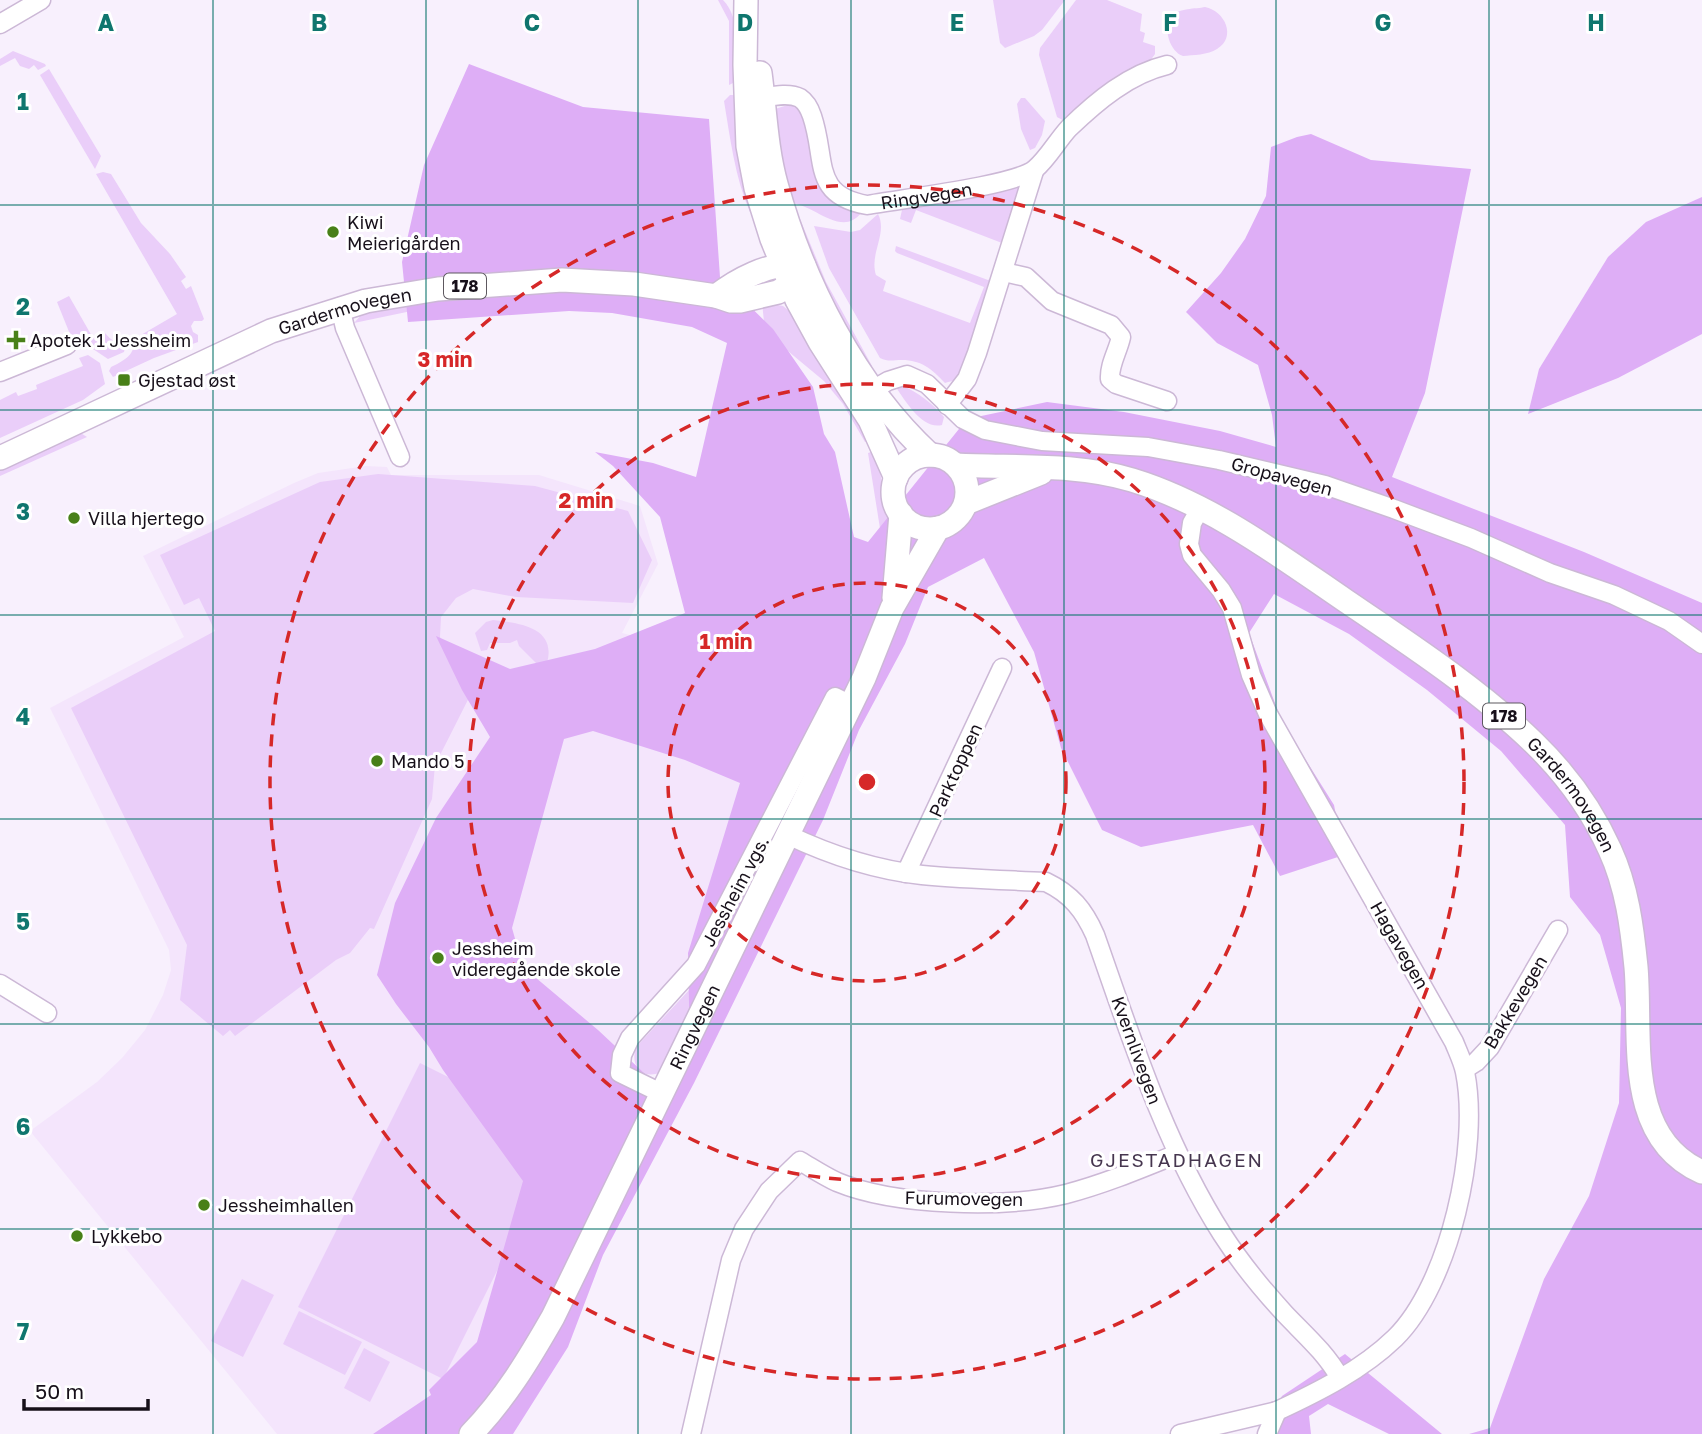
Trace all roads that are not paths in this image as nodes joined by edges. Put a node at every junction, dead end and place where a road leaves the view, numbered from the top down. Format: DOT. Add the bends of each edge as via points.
graph roads {
  1 [pos="41,0"];
  2 [pos="746,0"];
  3 [pos="760,0"];
  4 [pos="0,24"];
  5 [pos="1167,65"];
  6 [pos="755,99"];
  7 [pos="1034,171"];
  8 [pos="792,272"];
  9 [pos="1004,272"];
  10 [pos="340,307"];
  11 [pos="67,345"];
  12 [pos="0,372"];
  13 [pos="865,395"];
  14 [pos="1167,401"];
  15 [pos="947,405"];
  16 [pos="930,455"];
  17 [pos="0,457"];
  18 [pos="400,457"];
  19 [pos="956,465"];
  20 [pos="1052,469"];
  21 [pos="896,478"];
  22 [pos="966,503"];
  23 [pos="1200,509"];
  24 [pos="901,514"];
  25 [pos="938,528"];
  26 [pos="892,608"];
  27 [pos="1702,644"];
  28 [pos="1002,667"];
  29 [pos="843,701"];
  30 [pos="788,835"];
  31 [pos="906,873"];
  32 [pos="1558,930"];
  33 [pos="0,984"];
  34 [pos="47,1013"];
  35 [pos="1465,1069"];
  36 [pos="663,1094"];
  37 [pos="1177,1154"];
  38 [pos="1702,1172"];
  39 [pos="1340,1378"];
  40 [pos="1277,1411"];
  41 [pos="471,1434"];
  42 [pos="691,1434"];
  43 [pos="1180,1434"];
  44 [pos="1267,1434"];
  1 -- 4 [label="street"];
  2 -- 6 [label="main road"];
  3 -- 6 [label="main road"];
  5 -- 7 [label="street" via="1115,89 1069,128"];
  6 -- 7 [label="street, Ringvegen" via="791,95 803,99 811,111 826,179 839,195 855,203 867,205 949,191"];
  6 -- 8 [label="main road" via="751,163 756,188"];
  7 -- 9 [label="street"];
  8 -- 10 [label="main road, Gardermovegen / 178" via="778,292 740,301 634,284 562,280 438,289"];
  8 -- 13 [label="main road, Gardermovegen / 178" via="829,318"];
  9 -- 14 [label="street" via="1026,277 1052,301 1111,325 1121,337 1110,379"];
  9 -- 15 [label="street" via="967,379"];
  10 -- 17 [label="main road, Gardermovegen / 178" via="242,344"];
  10 -- 18 [label="street"];
  11 -- 12 [label="street"];
  13 -- 15 [label="street, Gropavegen" via="907,375 927,384"];
  13 -- 16 [label="main road, Gardermovegen / 178"];
  13 -- 21 [label="main road, Gardermovegen / 178" via="870,420"];
  15 -- 27 [label="street, Gropavegen" via="977,426 1016,438 1148,447 1325,485 1614,595 1670,621"];
  16 -- 19 [label="main road, Gardermovegen / 178"];
  16 -- 21 [label="main road" via="910,461"];
  19 -- 20 [label="main road, Gardermovegen / 178"];
  19 -- 22 [label="main road" via="966,482"];
  20 -- 22 [label="main road, Gardermovegen / 178"];
  20 -- 23 [label="main road, Gardermovegen / 178" via="1132,480"];
  21 -- 24 [label="main road, Gardermovegen / 178" via="894,496"];
  22 -- 25 [label="main road, Gardermovegen / 178" via="950,523"];
  23 -- 35 [label="street, Hagavegen" via="1192,523 1192,555 1231,608 1268,714 1430,998"];
  23 -- 38 [label="main road, Gardermovegen / 178" via="1281,557 1417,649 1526,736 1577,792 1611,852 1625,889 1636,969 1639,1065 1647,1107 1669,1148"];
  24 -- 25 [label="main road" via="917,526"];
  24 -- 26 [label="main road, Ringvegen"];
  25 -- 26 [label="main road, Ringvegen"];
  26 -- 29 [label="main road, Ringvegen" via="877,651"];
  28 -- 31 [label="street, Parktoppen"];
  29 -- 30 [label="main road, Ringvegen"];
  29 -- 36 [label="street, Jessheim vgs." via="696,965 630,1038 622,1055 620,1073"];
  30 -- 31 [label="street, Kvernlivegen" via="854,861"];
  30 -- 36 [label="main road, Ringvegen"];
  31 -- 37 [label="street, Kvernlivegen" via="1046,882 1077,903 1096,935"];
  32 -- 35 [label="street, Bakkevegen" via="1490,1047"];
  33 -- 34 [label="street"];
  35 -- 39 [label="street, Hagavegen" via="1468,1122 1460,1194 1433,1283 1396,1338"];
  36 -- 41 [label="main road, Ringvegen" via="536,1348"];
  37 -- 39 [label="street, Kvernlivegen" via="1237,1256 1318,1346"];
  37 -- 42 [label="street, Furumovegen" via="1062,1195 992,1202 901,1198 855,1188 800,1161 769,1191 744,1229 731,1260"];
  39 -- 40 [label="street"];
  40 -- 43 [label="street"];
  40 -- 44 [label="street"];
}
